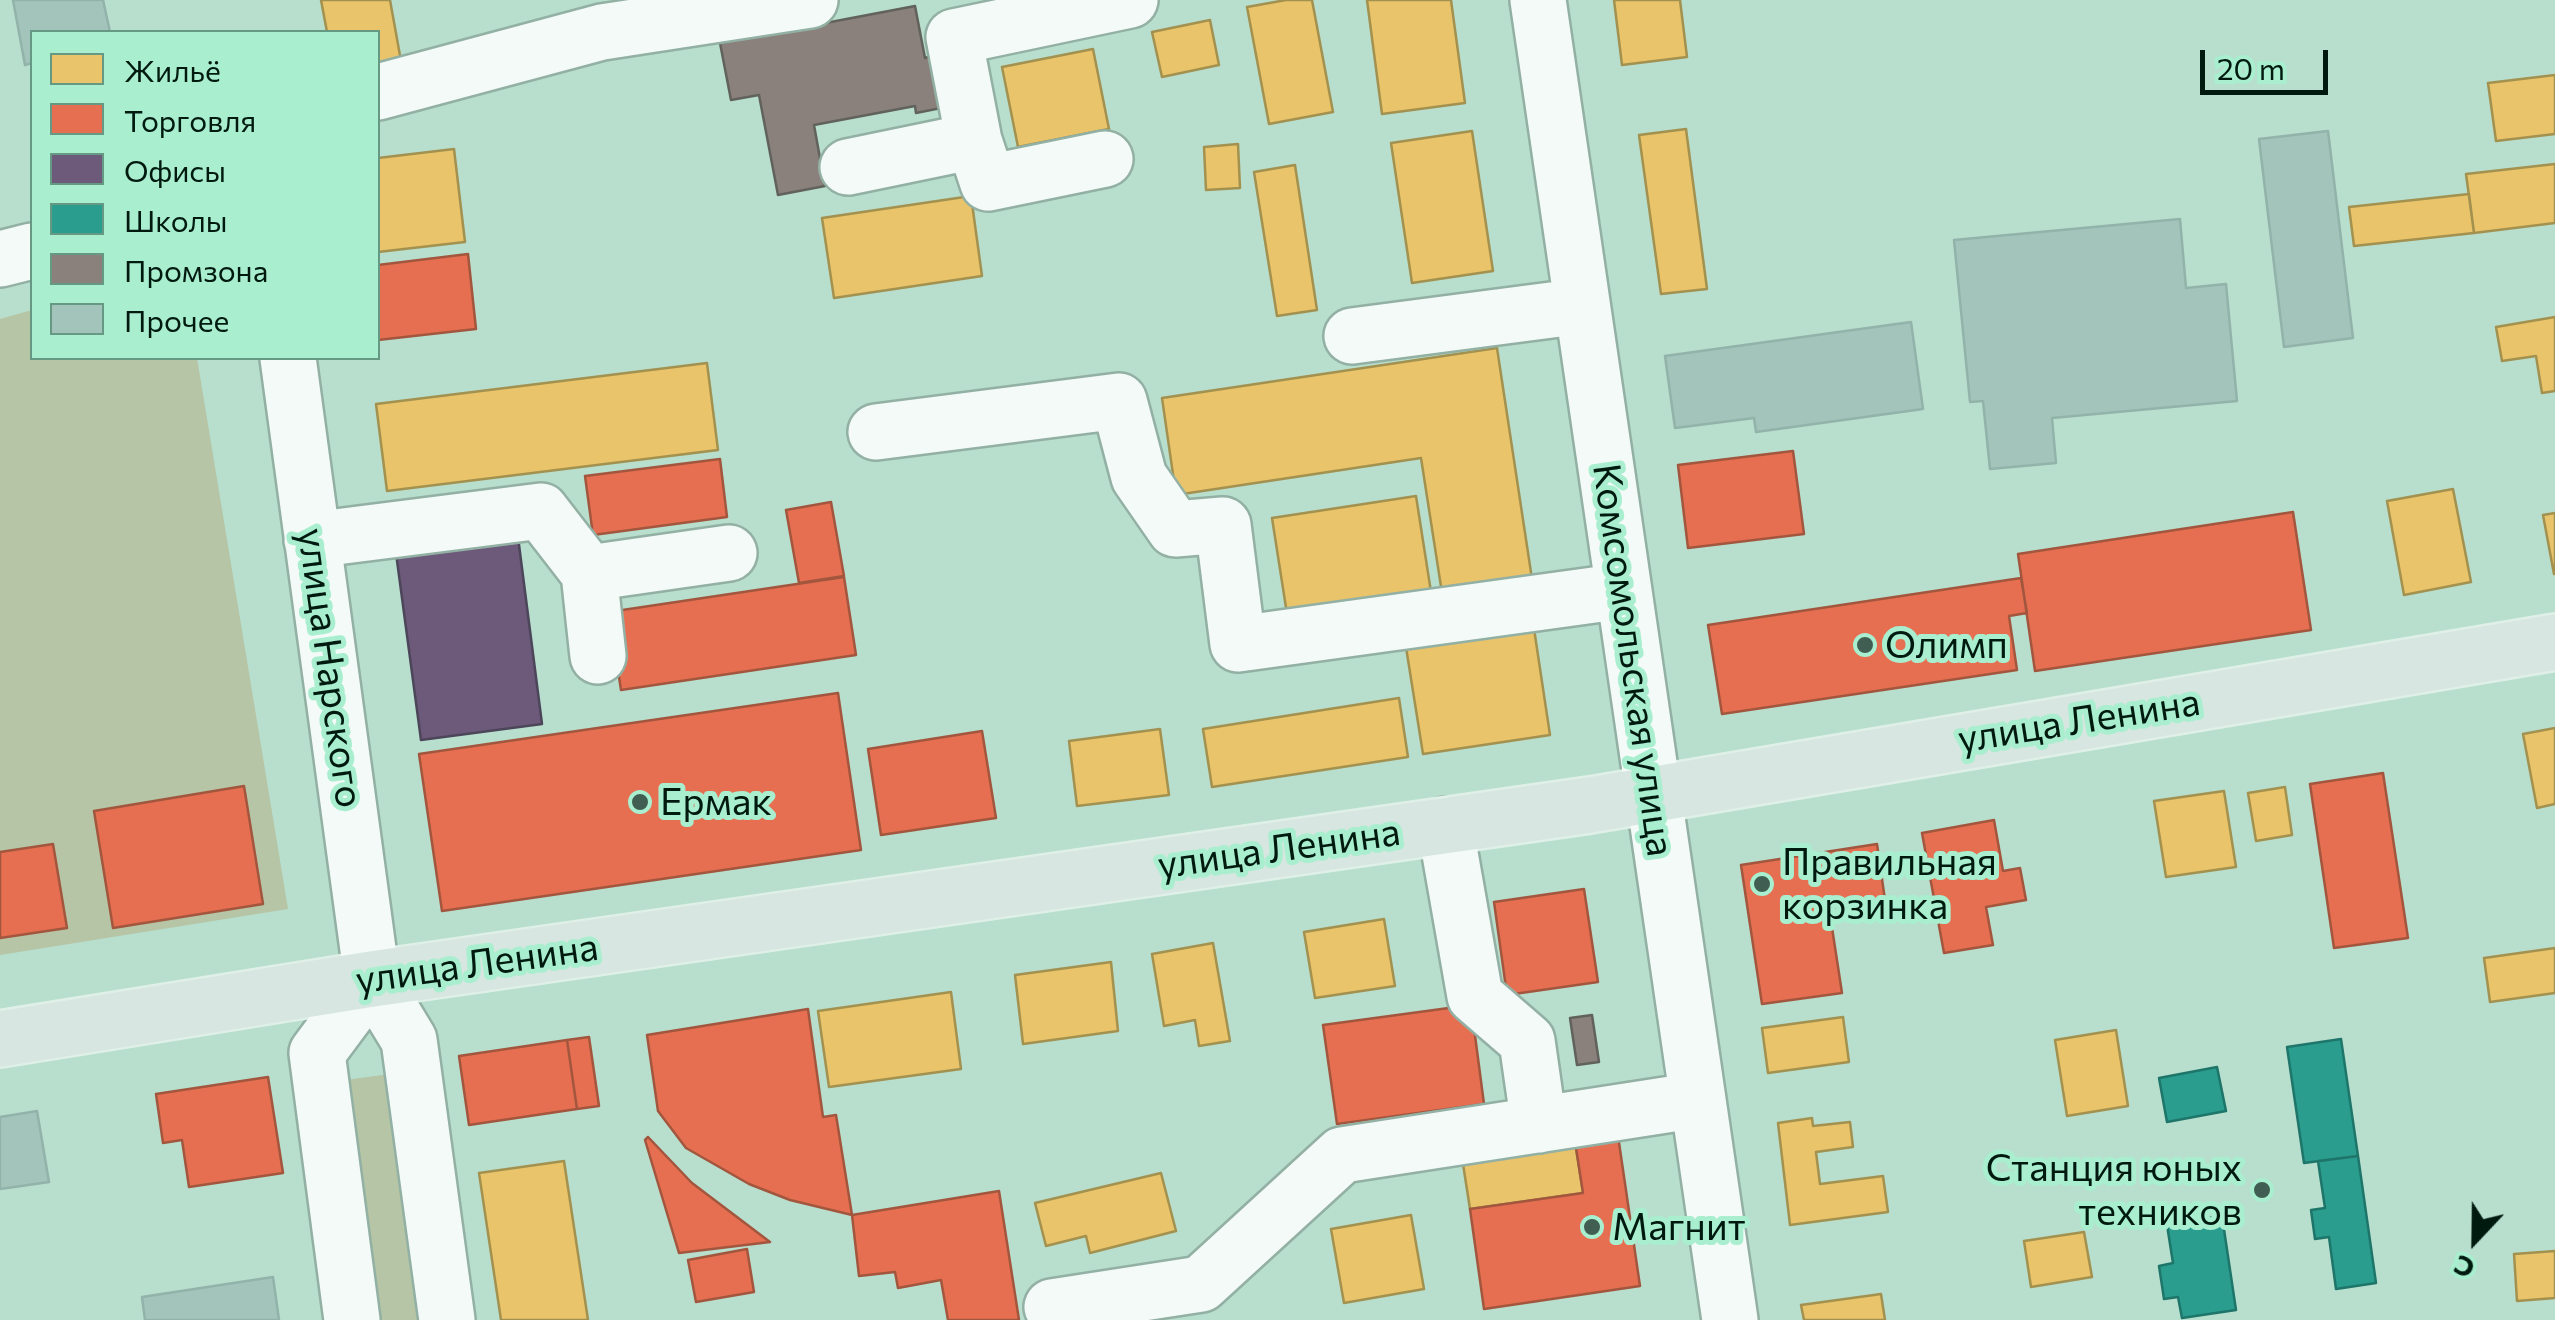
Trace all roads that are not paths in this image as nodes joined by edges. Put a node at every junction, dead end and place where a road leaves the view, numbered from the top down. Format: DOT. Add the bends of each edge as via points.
graph roads {
  1 [pos="810,0"];
  2 [pos="1130,0"];
  3 [pos="1538,0"];
  4 [pos="380,91"];
  5 [pos="974,140"];
  6 [pos="1105,158"];
  7 [pos="848,167"];
  8 [pos="30,252"];
  9 [pos="0,259"];
  10 [pos="1582,306"];
  11 [pos="1352,336"];
  12 [pos="288,360"];
  13 [pos="876,432"];
  14 [pos="312,540"];
  15 [pos="730,553"];
  16 [pos="589,572"];
  17 [pos="1623,591"];
  18 [pos="2555,642"];
  19 [pos="598,656"];
  20 [pos="1653,794"];
  21 [pos="1445,826"];
  22 [pos="372,979"];
  23 [pos="0,1039"];
  24 [pos="1698,1100"];
  25 [pos="1539,1125"];
  26 [pos="1052,1307"];
  27 [pos="352,1320"];
  28 [pos="447,1320"];
  29 [pos="1730,1320"];
  1 -- 4 [label="street" via="602,32"];
  2 -- 5 [label="street" via="954,36"];
  3 -- 10 [label="street, Комсомольская улица"];
  5 -- 6 [label="street" via="988,183"];
  5 -- 7 [label="street"];
  8 -- 9 [label="street"];
  10 -- 11 [label="street"];
  10 -- 17 [label="street, Комсомольская улица"];
  12 -- 14 [label="street, улица Нарского"];
  13 -- 17 [label="street" via="1120,401 1139,477 1175,529 1223,525 1238,644"];
  14 -- 16 [label="street" via="542,511"];
  14 -- 22 [label="street, улица Нарского"];
  15 -- 16 [label="street"];
  16 -- 19 [label="street"];
  17 -- 20 [label="street, Комсомольская улица"];
  18 -- 20 [label="main road, улица Ленина"];
  20 -- 21 [label="main road, улица Ленина"];
  20 -- 24 [label="street, Комсомольская улица"];
  21 -- 22 [label="main road, улица Ленина"];
  21 -- 25 [label="street" via="1475,996 1526,1041"];
  22 -- 23 [label="main road, улица Ленина"];
  22 -- 27 [label="street" via="316,1053"];
  22 -- 28 [label="street, улица Нарского" via="408,1040"];
  24 -- 25 [label="street"];
  24 -- 29 [label="street, Комсомольская улица"];
  25 -- 26 [label="street" via="1342,1156 1201,1284"];
}
